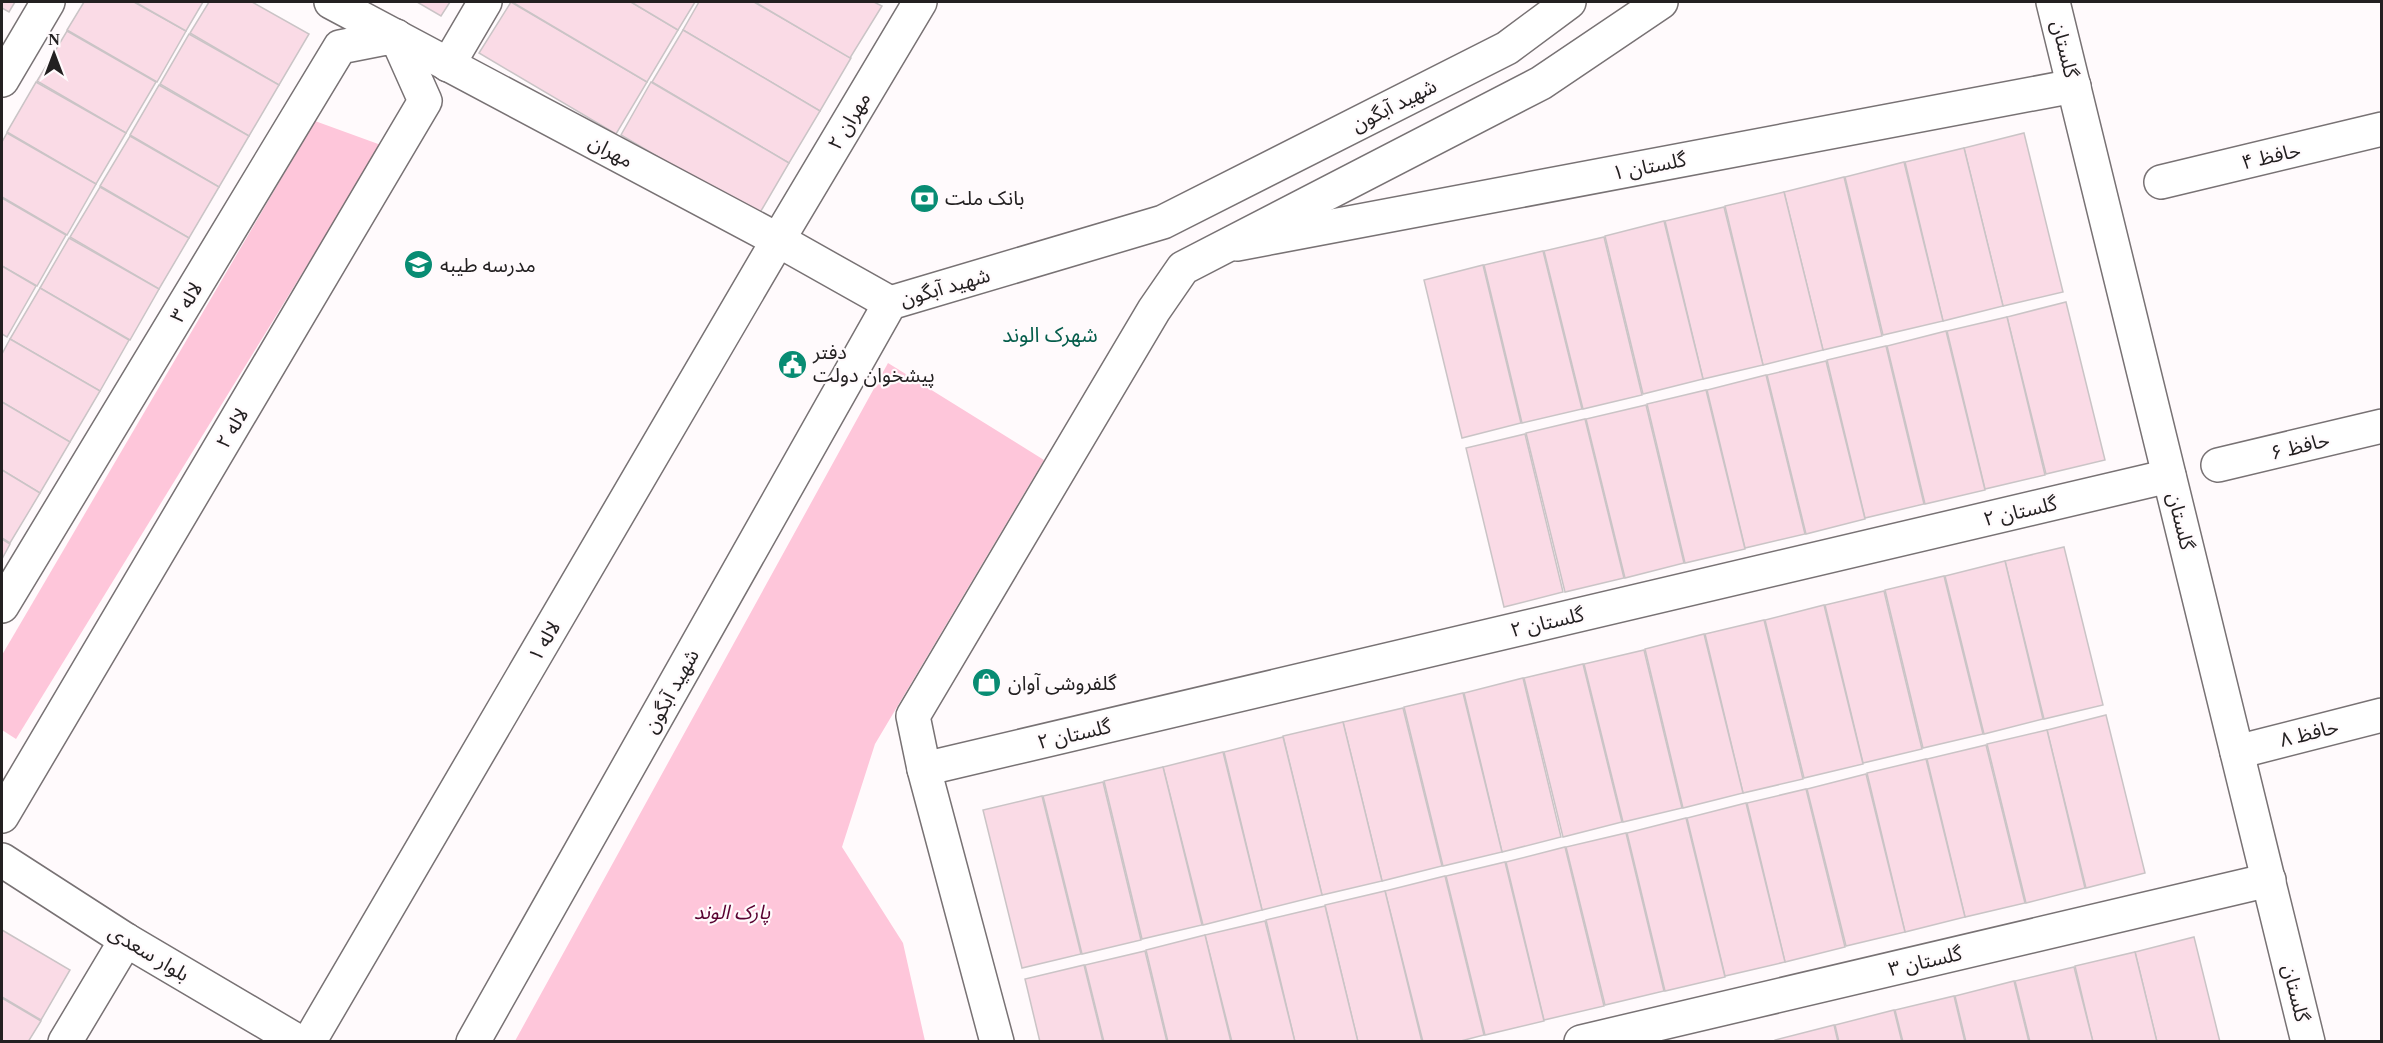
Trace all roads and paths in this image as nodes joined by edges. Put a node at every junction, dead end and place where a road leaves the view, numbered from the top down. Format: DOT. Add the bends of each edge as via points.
graph roads {
  1 [pos="48,2"];
  2 [pos="331,2"];
  3 [pos="485,2"];
  4 [pos="920,2"];
  5 [pos="1569,2"];
  6 [pos="1660,2"];
  7 [pos="2052,2"];
  8 [pos="396,36"];
  9 [pos="448,65"];
  10 [pos="2,80"];
  11 [pos="2074,86"];
  12 [pos="2382,129"];
  13 [pos="2161,182"];
  14 [pos="1198,204"];
  15 [pos="1126,234"];
  16 [pos="778,240"];
  17 [pos="1223,247"];
  18 [pos="1169,287"];
  19 [pos="890,303"];
  20 [pos="2382,426"];
  21 [pos="2218,465"];
  22 [pos="2169,476"];
  23 [pos="2,606"];
  24 [pos="2382,715"];
  25 [pos="2237,752"];
  26 [pos="924,769"];
  27 [pos="2,816"];
  28 [pos="2,860"];
  29 [pos="2269,880"];
  30 [pos="126,940"];
  31 [pos="65,1041"];
  32 [pos="299,1041"];
  33 [pos="309,1041"];
  34 [pos="473,1041"];
  35 [pos="997,1041"];
  36 [pos="1581,1041"];
  37 [pos="2308,1041"];
  1 -- 10 [label="street"];
  2 -- 8 [label="street, مهران"];
  3 -- 9 [label="street"];
  4 -- 16 [label="street, مهران ۲"];
  5 -- 14 [label="street, شهید آبگون" via="1507,48"];
  6 -- 17 [label="street" via="1541,83"];
  7 -- 11 [label="street, گلستان"];
  8 -- 9 [label="street, مهران"];
  8 -- 23 [label="street, لاله ۳" via="340,47"];
  8 -- 27 [label="street, لاله ۲" via="425,101"];
  9 -- 16 [label="street, مهران"];
  11 -- 17 [label="street, گلستان ۱"];
  11 -- 22 [label="street, گلستان"];
  12 -- 13 [label="street, حافظ ۴"];
  14 -- 15 [label="street, شهید آبگون" via="1163,222"];
  14 -- 17 [label="street" via="1198,232 1213,246"];
  15 -- 18 [label="street" via="1143,235 1158,242 1168,254 1172,270"];
  15 -- 19 [label="street, شهید آبگون"];
  16 -- 19 [label="street, مهران"];
  16 -- 33 [label="street, لاله ۱"];
  17 -- 18 [label="street" via="1183,268"];
  18 -- 26 [label="street" via="913,716"];
  19 -- 34 [label="street, شهید آبگون"];
  20 -- 21 [label="street, حافظ ۶"];
  22 -- 25 [label="street, گلستان"];
  22 -- 26 [label="street, گلستان ۲"];
  24 -- 25 [label="street, حافظ ۸"];
  25 -- 29 [label="street, گلستان"];
  26 -- 35 [label="street"];
  28 -- 30 [label="street, بلوار سعدی"];
  29 -- 36 [label="street, گلستان ۳"];
  29 -- 37 [label="street, گلستان"];
  30 -- 31 [label="street"];
  30 -- 32 [label="street, بلوار سعدی"];
}
